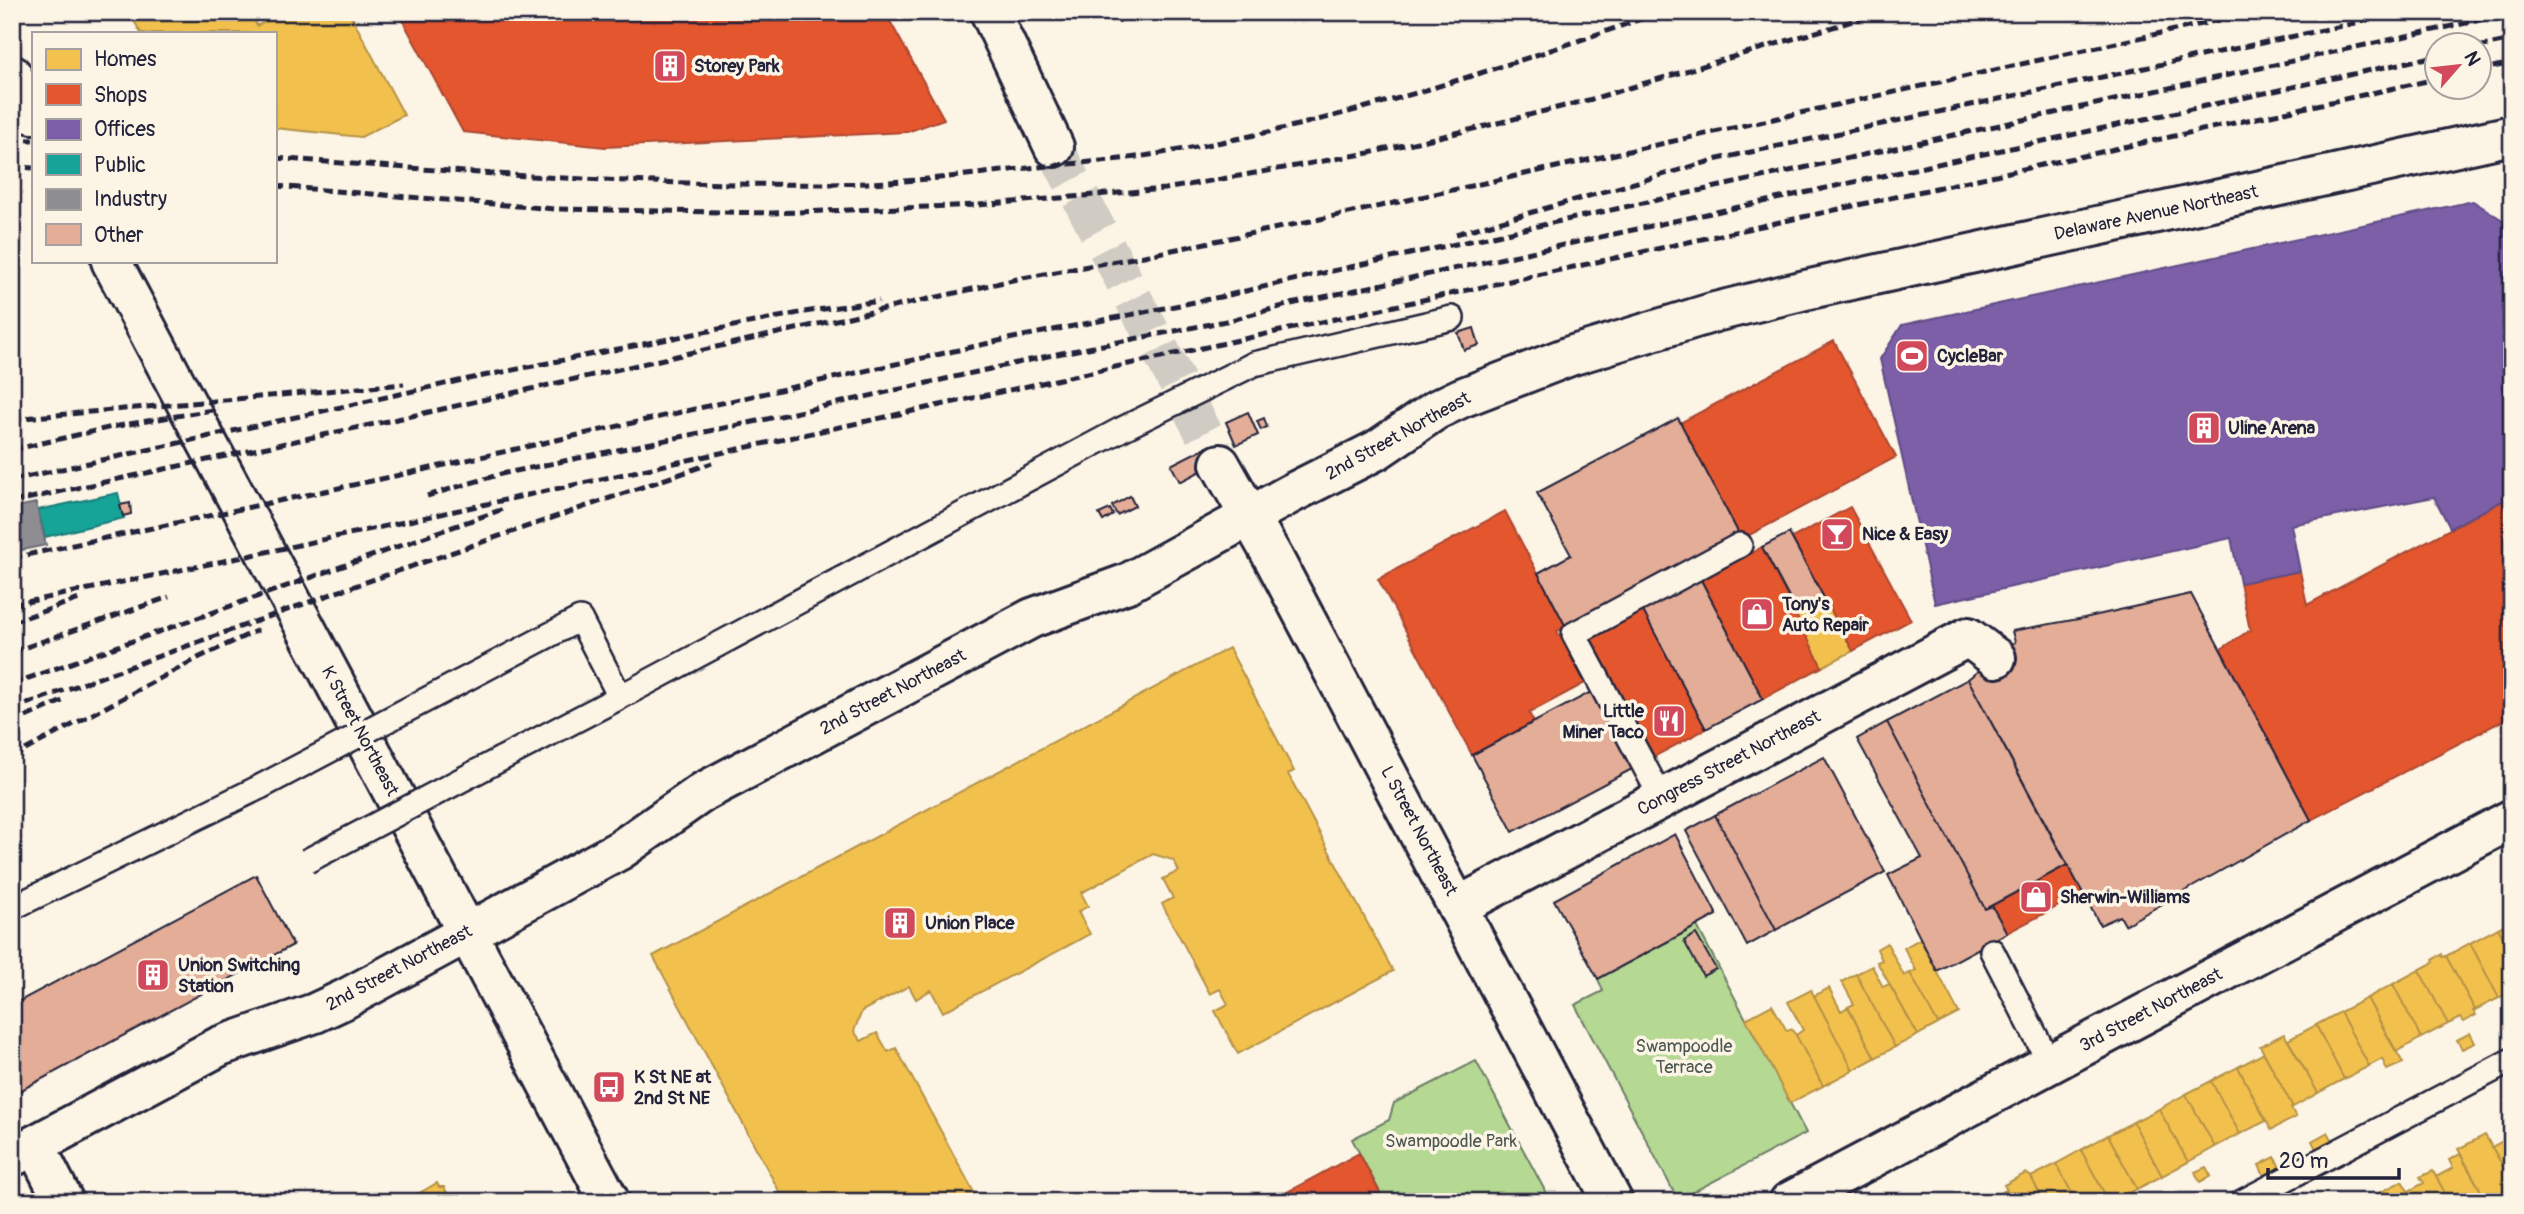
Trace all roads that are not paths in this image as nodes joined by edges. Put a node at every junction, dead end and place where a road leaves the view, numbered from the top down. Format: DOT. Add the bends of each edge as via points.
graph roads {
  1 [pos="990,12"];
  2 [pos="12,75"];
  3 [pos="32,112"];
  4 [pos="2512,135"];
  5 [pos="1054,147"];
  6 [pos="112,262"];
  7 [pos="1801,291"];
  8 [pos="1452,318"];
  9 [pos="1220,464"];
  10 [pos="1250,516"];
  11 [pos="1740,545"];
  12 [pos="1996,658"];
  13 [pos="620,697"];
  14 [pos="1662,799"];
  15 [pos="2512,819"];
  16 [pos="307,861"];
  17 [pos="1459,906"];
  18 [pos="12,908"];
  19 [pos="467,932"];
  20 [pos="1992,951"];
  21 [pos="2512,1060"];
  22 [pos="2050,1064"];
  23 [pos="24,1151"];
  24 [pos="64,1202"];
  25 [pos="610,1202"];
  26 [pos="1613,1202"];
  27 [pos="1789,1202"];
  28 [pos="2242,1202"];
  1 -- 5 [label="street"];
  2 -- 3 [label="street"];
  4 -- 7 [label="street, Delaware Avenue Northeast"];
  6 -- 19 [label="street, K Street Northeast"];
  7 -- 10 [label="street, 2nd Street Northeast" via="1643,333 1461,398 1377,450"];
  8 -- 13 [label="lane, bridge" via="1254,363"];
  9 -- 10 [label="street, L Street Northeast"];
  10 -- 17 [label="street, L Street Northeast"];
  10 -- 19 [label="street, 2nd Street Northeast" via="1128,583 1032,618 703,792 620,850"];
  11 -- 14 [label="lane" via="1574,634"];
  12 -- 14 [label="street, Congress Street Northeast" via="1968,637"];
  13 -- 16 [label="lane, bridge"];
  13 -- 18 [label="lane, bridge" via="580,619 260,787"];
  14 -- 17 [label="street, Congress Street Northeast"];
  15 -- 22 [label="street, 3rd Street Northeast"];
  17 -- 26 [label="street, L Street Northeast"];
  19 -- 23 [label="street, 2nd Street Northeast" via="314,1013 220,1046"];
  19 -- 25 [label="street, K Street Northeast"];
  20 -- 22 [label="lane"];
  21 -- 28 [label="lane"];
  22 -- 27 [label="street, 3rd Street Northeast"];
  23 -- 24 [label="street"];
}
